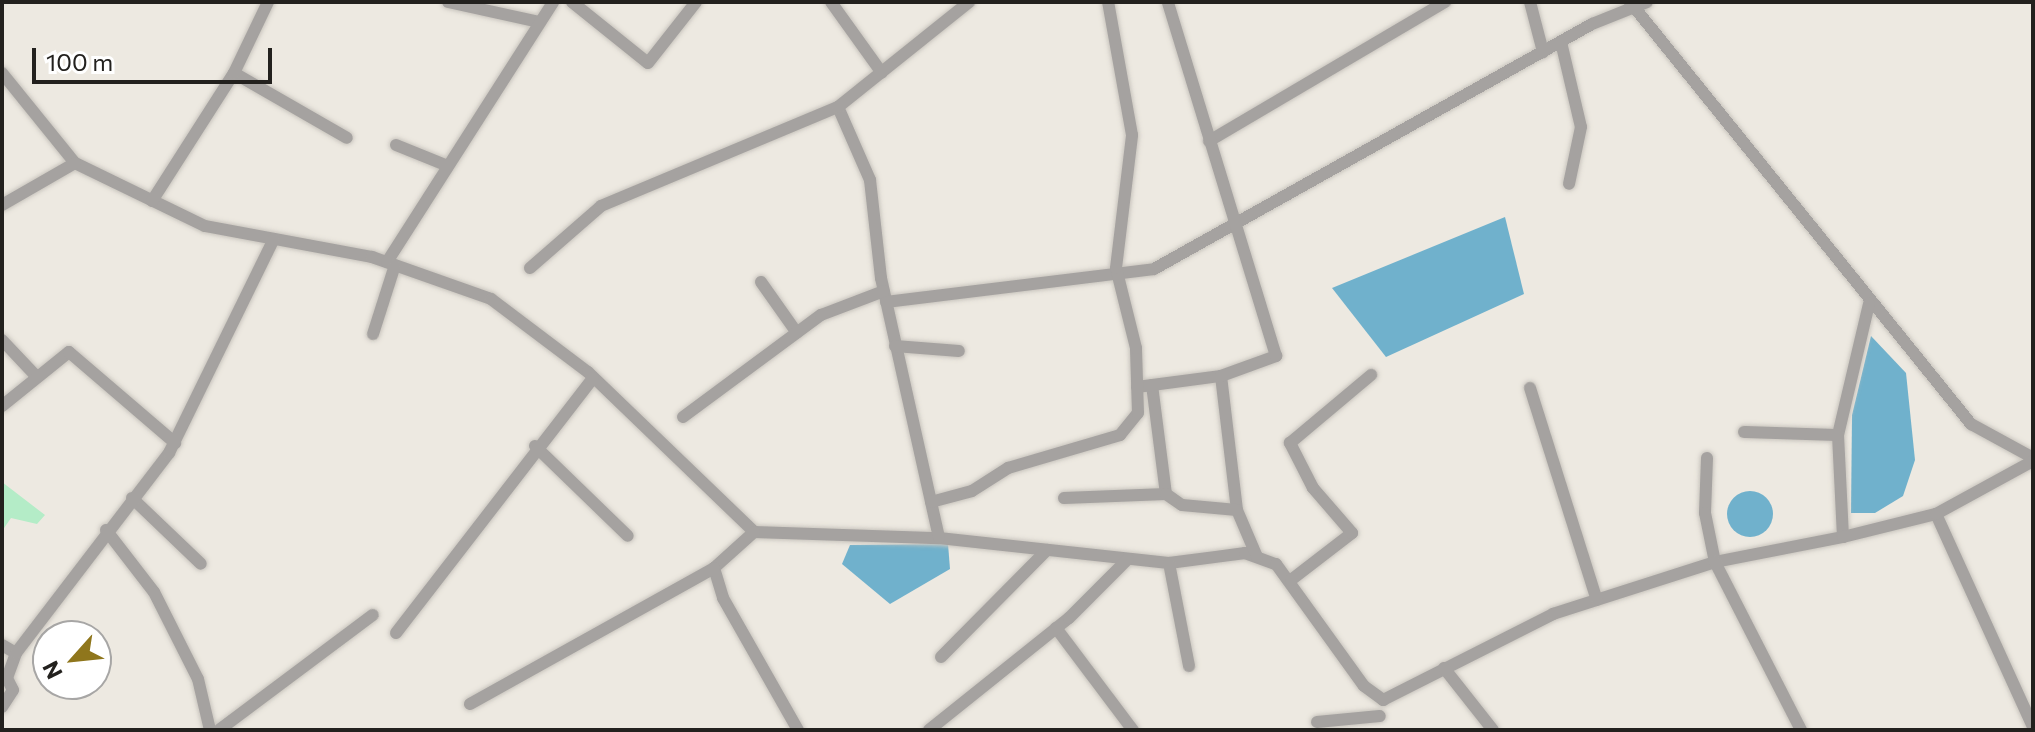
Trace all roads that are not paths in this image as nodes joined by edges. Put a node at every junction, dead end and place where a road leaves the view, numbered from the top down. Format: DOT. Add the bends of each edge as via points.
graph roads {
  1 [pos="268,2"];
  2 [pos="448,2"];
  3 [pos="553,2"];
  4 [pos="572,2"];
  5 [pos="696,2"];
  6 [pos="831,2"];
  7 [pos="969,2"];
  8 [pos="1108,2"];
  9 [pos="1168,2"];
  10 [pos="1445,2"];
  11 [pos="1530,2"];
  12 [pos="1647,2"];
  13 [pos="1631,4"];
  14 [pos="540,22"];
  15 [pos="1561,42"];
  16 [pos="1543,52"];
  17 [pos="2,73"];
  18 [pos="234,73"];
  19 [pos="882,73"];
  20 [pos="838,107"];
  21 [pos="347,138"];
  22 [pos="1209,141"];
  23 [pos="396,145"];
  24 [pos="75,163"];
  25 [pos="448,166"];
  26 [pos="1569,184"];
  27 [pos="152,201"];
  28 [pos="2,205"];
  29 [pos="1236,228"];
  30 [pos="274,239"];
  31 [pos="391,263"];
  32 [pos="530,268"];
  33 [pos="1116,268"];
  34 [pos="761,282"];
  35 [pos="885,296"];
  36 [pos="1869,304"];
  37 [pos="797,333"];
  38 [pos="373,334"];
  39 [pos="2,340"];
  40 [pos="895,346"];
  41 [pos="959,351"];
  42 [pos="1371,375"];
  43 [pos="1221,376"];
  44 [pos="37,377"];
  45 [pos="593,378"];
  46 [pos="1152,385"];
  47 [pos="1137,387"];
  48 [pos="1530,388"];
  49 [pos="2,406"];
  50 [pos="683,417"];
  51 [pos="1744,432"];
  52 [pos="1838,435"];
  53 [pos="175,443"];
  54 [pos="535,446"];
  55 [pos="1707,458"];
  56 [pos="2033,460"];
  57 [pos="1166,494"];
  58 [pos="132,498"];
  59 [pos="1064,498"];
  60 [pos="931,502"];
  61 [pos="1237,510"];
  62 [pos="1936,514"];
  63 [pos="106,530"];
  64 [pos="754,532"];
  65 [pos="628,536"];
  66 [pos="1843,537"];
  67 [pos="939,538"];
  68 [pos="1047,550"];
  69 [pos="1257,557"];
  70 [pos="1128,559"];
  71 [pos="1715,562"];
  72 [pos="1169,563"];
  73 [pos="201,564"];
  74 [pos="714,568"];
  75 [pos="1291,580"];
  76 [pos="1597,600"];
  77 [pos="373,615"];
  78 [pos="1056,628"];
  79 [pos="396,633"];
  80 [pos="2,645"];
  81 [pos="16,653"];
  82 [pos="941,657"];
  83 [pos="1189,666"];
  84 [pos="1444,668"];
  85 [pos="1383,700"];
  86 [pos="470,704"];
  87 [pos="2,707"];
  88 [pos="1380,716"];
  89 [pos="1317,722"];
  90 [pos="2033,727"];
  91 [pos="210,730"];
  92 [pos="219,730"];
  93 [pos="798,730"];
  94 [pos="929,730"];
  95 [pos="1133,730"];
  96 [pos="1381,730"];
  97 [pos="1493,730"];
  98 [pos="1801,730"];
  1 -- 18 [label="street"];
  2 -- 14 [label="street"];
  3 -- 14 [label="street"];
  4 -- 5 [label="street" via="648,63"];
  6 -- 19 [label="street"];
  7 -- 19 [label="street"];
  8 -- 33 [label="street" via="1132,135"];
  9 -- 22 [label="street"];
  10 -- 22 [label="street"];
  11 -- 16 [label="street"];
  12 -- 13 [label="street"];
  13 -- 15 [label="street"];
  13 -- 36 [label="street"];
  14 -- 25 [label="street"];
  15 -- 16 [label="street"];
  15 -- 26 [label="street" via="1581,127"];
  16 -- 29 [label="street"];
  17 -- 24 [label="street"];
  18 -- 21 [label="street"];
  18 -- 27 [label="street"];
  19 -- 20 [label="street"];
  20 -- 32 [label="street" via="601,206"];
  20 -- 35 [label="street" via="870,180"];
  22 -- 29 [label="street"];
  23 -- 25 [label="street"];
  24 -- 27 [label="street"];
  24 -- 28 [label="street"];
  25 -- 31 [label="street"];
  27 -- 30 [label="street" via="205,226"];
  29 -- 33 [label="street" via="1154,269"];
  29 -- 43 [label="street" via="1276,356"];
  30 -- 31 [label="street"];
  30 -- 53 [label="street"];
  31 -- 38 [label="street"];
  31 -- 45 [label="street" via="491,299"];
  33 -- 35 [label="street"];
  33 -- 47 [label="street" via="1136,348"];
  34 -- 37 [label="street"];
  35 -- 37 [label="street"];
  35 -- 40 [label="street"];
  36 -- 52 [label="street"];
  36 -- 56 [label="street" via="1971,424"];
  37 -- 50 [label="street"];
  39 -- 44 [label="street"];
  40 -- 41 [label="street"];
  40 -- 60 [label="street"];
  42 -- 75 [label="street" via="1290,443 1313,488 1352,533"];
  43 -- 46 [label="street"];
  43 -- 61 [label="street"];
  44 -- 49 [label="street"];
  44 -- 53 [label="street" via="69,352"];
  45 -- 54 [label="street"];
  45 -- 64 [label="street"];
  46 -- 47 [label="street"];
  46 -- 57 [label="street"];
  47 -- 60 [label="street" via="1138,413 1120,435 1008,468 972,491"];
  48 -- 76 [label="street"];
  51 -- 52 [label="street"];
  52 -- 66 [label="street"];
  53 -- 58 [label="street"];
  54 -- 65 [label="street"];
  54 -- 79 [label="street"];
  55 -- 71 [label="street" via="1705,513"];
  56 -- 62 [label="street"];
  57 -- 59 [label="street"];
  57 -- 61 [label="street" via="1182,505"];
  58 -- 63 [label="street"];
  58 -- 73 [label="street"];
  60 -- 67 [label="street"];
  61 -- 69 [label="street"];
  62 -- 66 [label="street"];
  62 -- 90 [label="street"];
  63 -- 81 [label="street"];
  63 -- 91 [label="street" via="154,592 198,679"];
  64 -- 67 [label="street"];
  64 -- 74 [label="street"];
  66 -- 71 [label="street"];
  67 -- 68 [label="street"];
  68 -- 70 [label="street"];
  68 -- 82 [label="street"];
  69 -- 72 [label="street"];
  69 -- 75 [label="street"];
  70 -- 72 [label="street"];
  70 -- 78 [label="street"];
  71 -- 76 [label="street"];
  71 -- 98 [label="street"];
  72 -- 83 [label="street"];
  74 -- 86 [label="street"];
  74 -- 93 [label="street" via="723,598"];
  75 -- 85 [label="street" via="1364,686"];
  76 -- 84 [label="street"];
  77 -- 92 [label="street"];
  78 -- 94 [label="street"];
  78 -- 95 [label="street"];
  80 -- 81 [label="street"];
  81 -- 87 [label="street" via="7,678 13,690"];
  84 -- 85 [label="street"];
  84 -- 97 [label="street"];
  85 -- 88 [label="street"];
  88 -- 89 [label="street"];
  88 -- 96 [label="street"];
}
